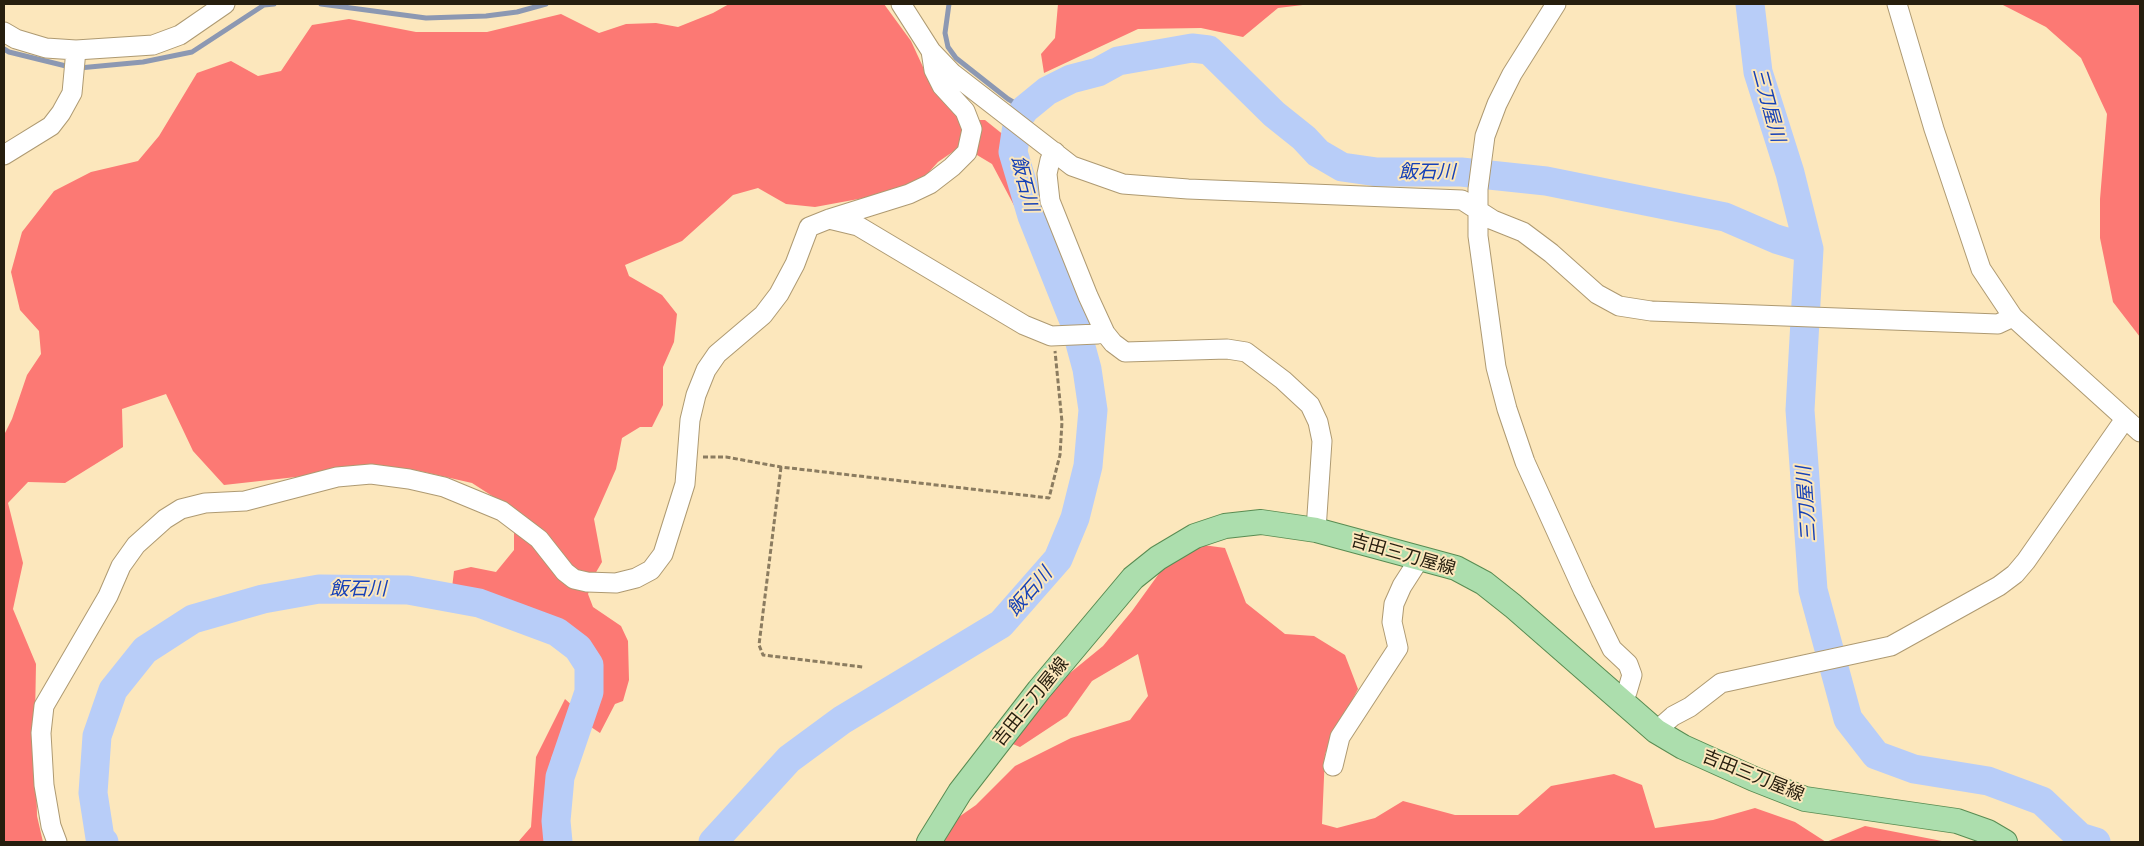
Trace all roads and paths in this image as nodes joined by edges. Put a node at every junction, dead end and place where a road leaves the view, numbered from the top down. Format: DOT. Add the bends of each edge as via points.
graph roads {
  1 [pos="225,4"];
  2 [pos="901,4"];
  3 [pos="1556,4"];
  4 [pos="1898,4"];
  5 [pos="4,32"];
  6 [pos="932,51"];
  7 [pos="75,62"];
  8 [pos="1049,147"];
  9 [pos="4,155"];
  10 [pos="1477,209"];
  11 [pos="829,219"];
  12 [pos="2013,317"];
  13 [pos="1098,334"];
  14 [pos="1056,336"];
  15 [pos="2124,419"];
  16 [pos="2140,432"];
  17 [pos="688,457"];
  18 [pos="782,468"];
  19 [pos="1316,530"];
  20 [pos="1420,558"];
  21 [pos="863,667"];
  22 [pos="1619,701"];
  23 [pos="1656,731"];
  24 [pos="1333,766"];
  25 [pos="58,842"];
  26 [pos="929,842"];
  27 [pos="2005,842"];
  1 -- 7 [label="street" via="180,35 154,45"];
  2 -- 6 [label="street"];
  3 -- 10 [label="street" via="1497,104 1481,155"];
  4 -- 12 [label="street" via="1934,129 1981,269"];
  5 -- 7 [label="street"];
  6 -- 8 [label="street" via="952,73"];
  6 -- 11 [label="street" via="934,70 942,86 965,111 972,129 967,152 930,184 909,194"];
  7 -- 9 [label="street" via="72,93 51,126"];
  8 -- 10 [label="street" via="1072,166 1123,184 1462,200"];
  8 -- 19 [label="street" via="1050,201 1088,296 1113,344 1125,352 1227,349 1246,352 1310,405 1322,441"];
  10 -- 12 [label="street" via="1493,220 1523,232 1597,294 1619,306 1660,312 1998,324"];
  10 -- 22 [label="street" via="1487,311 1507,409 1524,462 1583,590 1612,649 1628,664 1632,675"];
  11 -- 14 [label="street" via="858,226 1024,325"];
  11 -- 17 [label="street" via="810,227 779,294 762,315 717,354 706,370 690,420"];
  12 -- 15 [label="street"];
  13 -- 14 [label="street"];
  14 -- 18 [label="path" via="1062,422 1060,455 1049,498"];
  15 -- 16 [label="street"];
  15 -- 23 [label="street" via="2015,574 1891,646 1721,683"];
  17 -- 18 [label="path" via="726,457"];
  17 -- 25 [label="street" via="684,484 663,554 651,570 616,583 574,579 539,539 502,511 444,487 409,479 371,474 337,477 261,498 204,503 181,509 136,545 121,566 108,596 44,706 41,733 44,785 51,826"];
  18 -- 21 [label="path" via="759,645 763,655"];
  19 -- 20 [label="main road, 吉田三刀屋線"];
  19 -- 26 [label="main road, 吉田三刀屋線" via="1261,522 1225,526 1195,536 1158,558 1133,578 1039,690 960,792"];
  20 -- 22 [label="main road, 吉田三刀屋線" via="1456,568 1484,583"];
  20 -- 24 [label="street" via="1394,604 1392,622 1398,648 1340,737"];
  22 -- 23 [label="main road, 吉田三刀屋線"];
  23 -- 27 [label="main road, 吉田三刀屋線" via="1683,747 1805,799 1957,821"];
}
